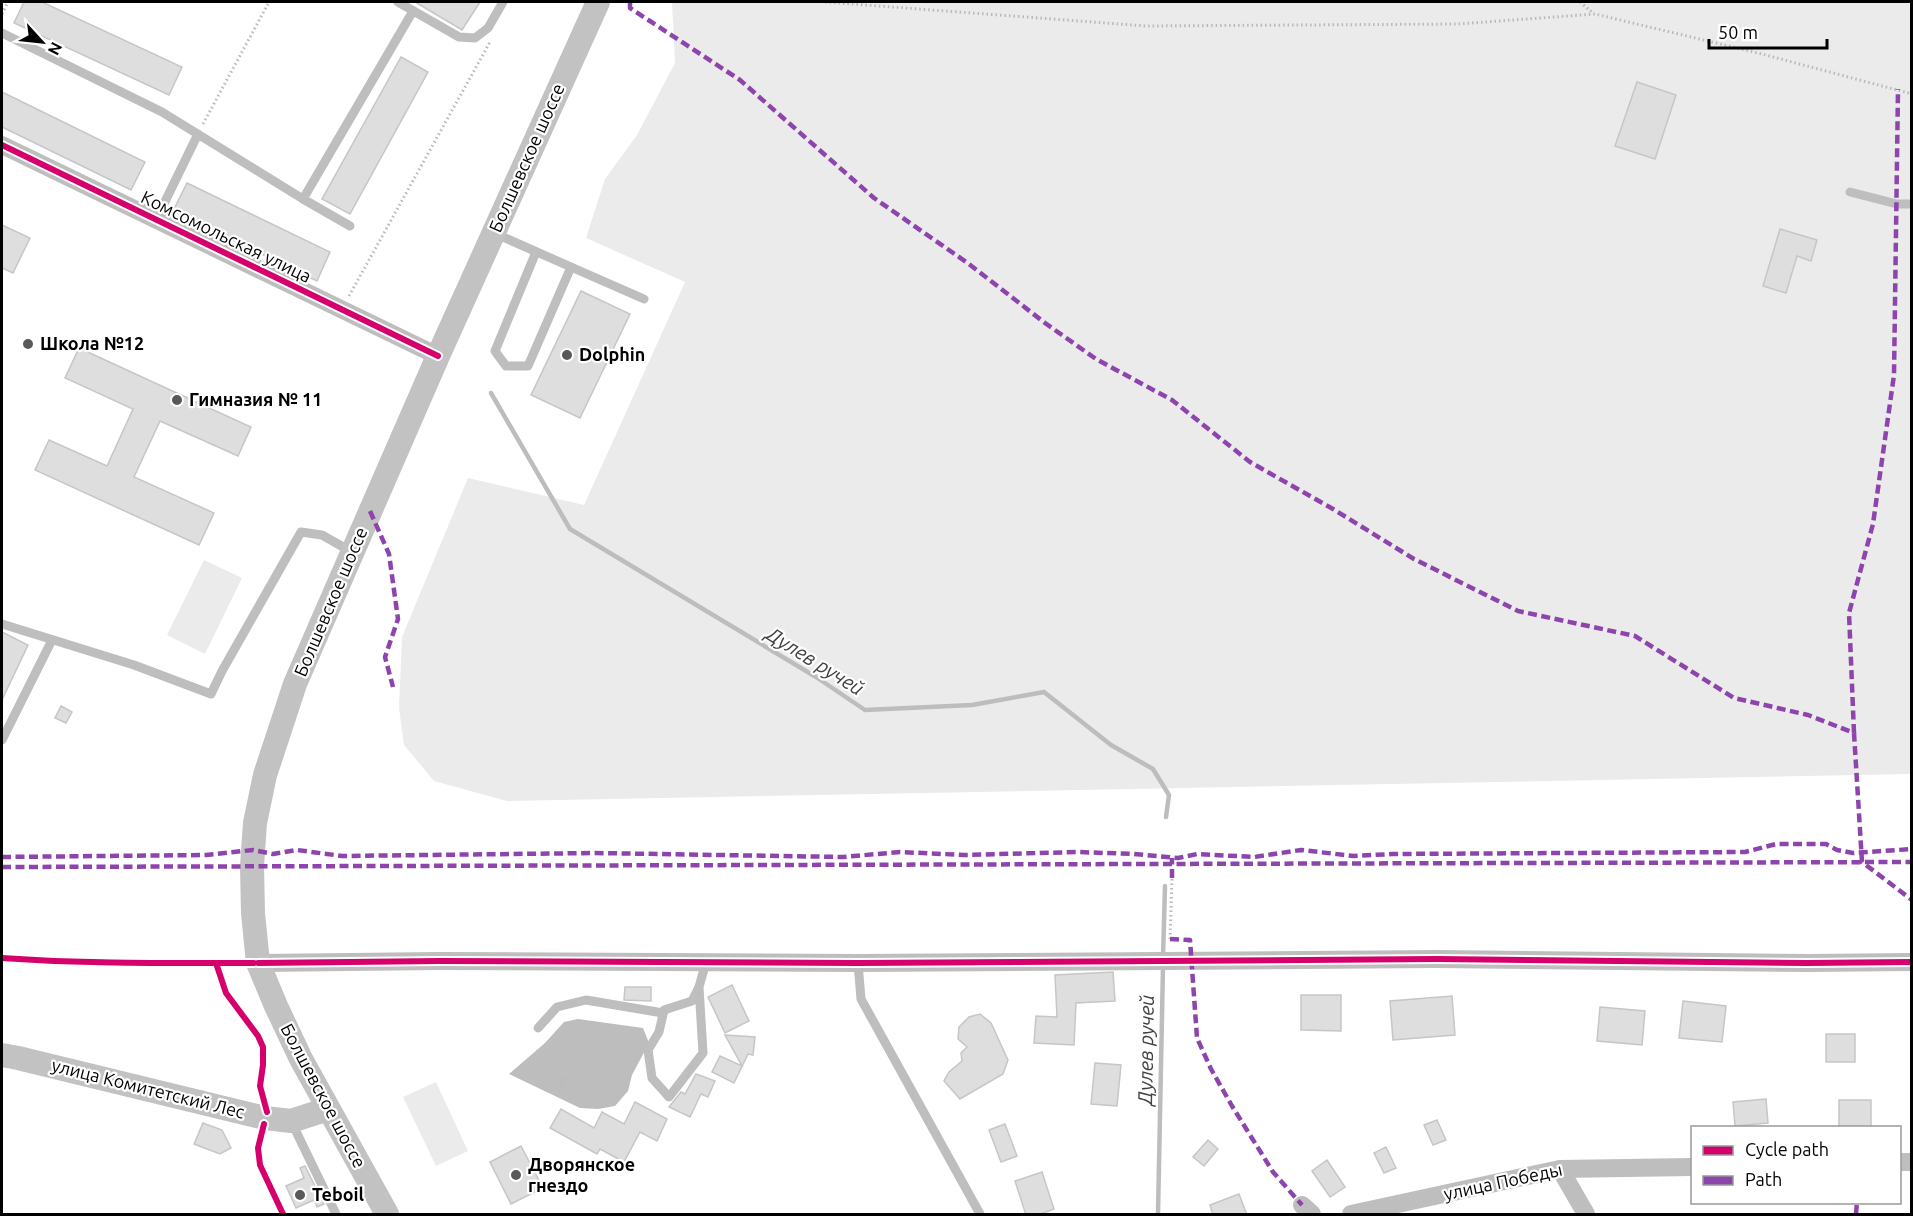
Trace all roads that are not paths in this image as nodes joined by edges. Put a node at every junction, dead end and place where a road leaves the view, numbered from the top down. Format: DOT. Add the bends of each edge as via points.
graph roads {
  1 [pos="398,2"];
  2 [pos="503,2"];
  3 [pos="590,4"];
  4 [pos="413,11"];
  5 [pos="2,33"];
  6 [pos="198,134"];
  7 [pos="2,146"];
  8 [pos="1850,192"];
  9 [pos="303,199"];
  10 [pos="1911,204"];
  11 [pos="156,220"];
  12 [pos="350,226"];
  13 [pos="494,232"];
  14 [pos="536,252"];
  15 [pos="571,267"];
  16 [pos="644,299"];
  17 [pos="438,356"];
  18 [pos="352,552"];
  19 [pos="2,624"];
  20 [pos="52,640"];
  21 [pos="2,740"];
  22 [pos="706,962"];
  23 [pos="1911,962"];
  24 [pos="256,963"];
  25 [pos="858,963"];
  26 [pos="699,987"];
  27 [pos="663,1013"];
  28 [pos="538,1028"];
  29 [pos="2,1055"];
  30 [pos="328,1109"];
  31 [pos="291,1121"];
  32 [pos="1691,1167"];
  33 [pos="1560,1169"];
  34 [pos="1352,1214"];
  35 [pos="336,1215"];
  36 [pos="387,1215"];
  37 [pos="980,1215"];
  38 [pos="1586,1215"];
  1 -- 4 [label="lane"];
  2 -- 4 [label="lane" via="488,28 475,38 459,37"];
  3 -- 13 [label="main road, Болшевское шоссе"];
  4 -- 9 [label="lane"];
  5 -- 6 [label="lane" via="162,112"];
  6 -- 9 [label="lane"];
  6 -- 11 [label="lane"];
  7 -- 11 [label="street, Комсомольская улица"];
  8 -- 10 [label="lane"];
  9 -- 12 [label="lane"];
  11 -- 17 [label="street, Комсомольская улица"];
  13 -- 14 [label="lane"];
  13 -- 17 [label="main road, Болшевское шоссе"];
  14 -- 15 [label="lane"];
  14 -- 15 [label="lane" via="495,351 506,366 528,366"];
  15 -- 16 [label="lane"];
  17 -- 18 [label="main road, Болшевское шоссе"];
  18 -- 20 [label="lane" via="322,536 302,532 211,694"];
  18 -- 24 [label="main road, Болшевское шоссе" via="295,684 265,775 255,823 252,866"];
  19 -- 20 [label="lane"];
  20 -- 21 [label="lane"];
  22 -- 24 [label="street"];
  22 -- 25 [label="street"];
  22 -- 26 [label="lane"];
  23 -- 25 [label="street" via="1437,959"];
  24 -- 30 [label="main road, Болшевское шоссе"];
  25 -- 37 [label="lane" via="861,999"];
  26 -- 27 [label="lane" via="692,1001"];
  26 -- 27 [label="lane" via="703,1053 669,1097 652,1078 648,1050 659,1032"];
  27 -- 28 [label="lane" via="586,1000 557,1007"];
  29 -- 31 [label="main road, улица Комитетский Лес" via="167,1097"];
  30 -- 31 [label="main road, улица Комитетский Лес"];
  30 -- 36 [label="main road, Болшевское шоссе"];
  31 -- 35 [label="lane"];
  32 -- 33 [label="street, улица Победы"];
  33 -- 34 [label="street, улица Победы"];
  33 -- 38 [label="street"];
}
